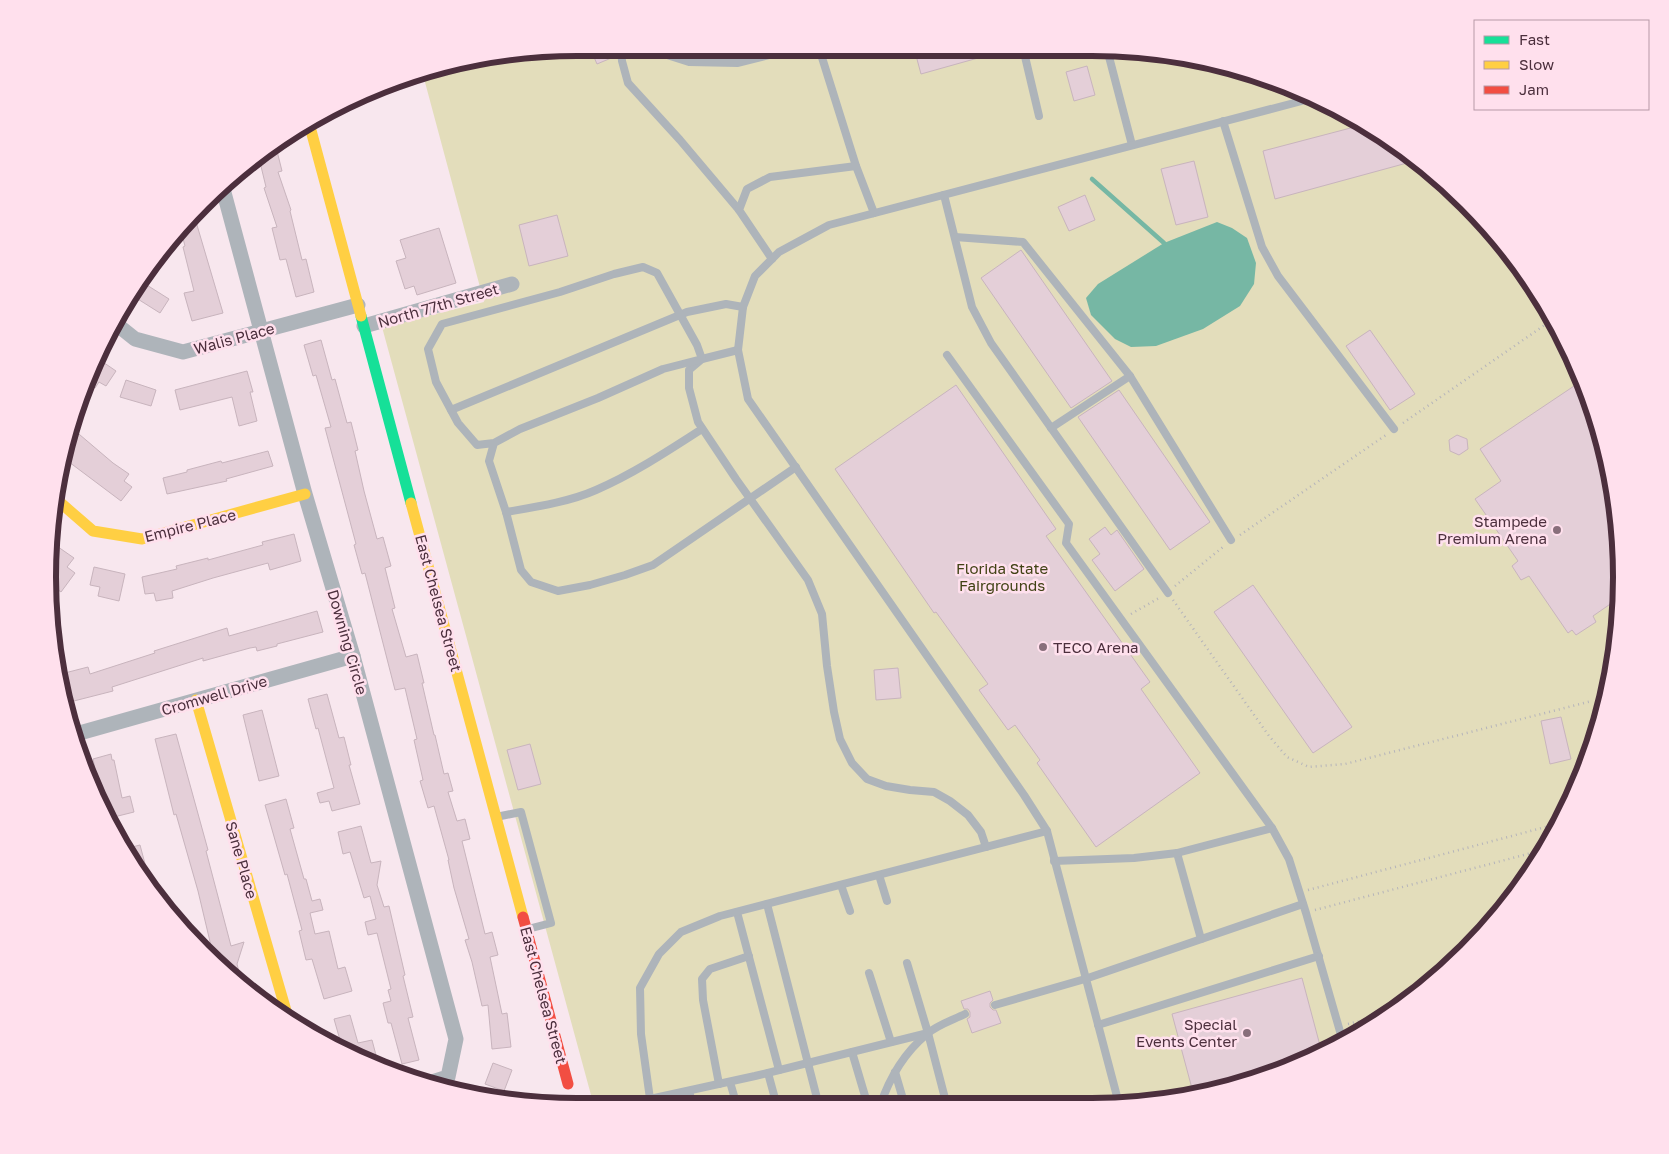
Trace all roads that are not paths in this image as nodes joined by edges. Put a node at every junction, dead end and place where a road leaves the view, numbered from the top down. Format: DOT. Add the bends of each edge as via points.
graph roads {
  1 [pos="621,56"];
  2 [pos="670,56"];
  3 [pos="765,56"];
  4 [pos="822,56"];
  5 [pos="1025,56"];
  6 [pos="1109,56"];
  7 [pos="1302,101"];
  8 [pos="1039,116"];
  9 [pos="1223,121"];
  10 [pos="311,130"];
  11 [pos="1132,145"];
  12 [pos="856,166"];
  13 [pos="224,194"];
  14 [pos="944,195"];
  15 [pos="738,210"];
  16 [pos="874,213"];
  17 [pos="955,237"];
  18 [pos="772,259"];
  19 [pos="512,284"];
  20 [pos="358,305"];
  21 [pos="743,307"];
  22 [pos="680,315"];
  23 [pos="364,326"];
  24 [pos="120,327"];
  25 [pos="261,331"];
  26 [pos="738,350"];
  27 [pos="947,355"];
  28 [pos="702,359"];
  29 [pos="1130,376"];
  30 [pos="451,410"];
  31 [pos="1051,428"];
  32 [pos="702,429"];
  33 [pos="1394,429"];
  34 [pos="494,443"];
  35 [pos="796,467"];
  36 [pos="305,494"];
  37 [pos="750,499"];
  38 [pos="62,504"];
  39 [pos="506,512"];
  40 [pos="1231,540"];
  41 [pos="1168,592"];
  42 [pos="353,656"];
  43 [pos="196,700"];
  44 [pos="80,733"];
  45 [pos="496,817"];
  46 [pos="1272,828"];
  47 [pos="1047,831"];
  48 [pos="986,847"];
  49 [pos="1177,853"];
  50 [pos="1054,861"];
  51 [pos="879,875"];
  52 [pos="842,885"];
  53 [pos="888,901"];
  54 [pos="767,904"];
  55 [pos="1303,904"];
  56 [pos="850,911"];
  57 [pos="737,912"];
  58 [pos="526,929"];
  59 [pos="1201,939"];
  60 [pos="749,956"];
  61 [pos="1319,956"];
  62 [pos="906,963"];
  63 [pos="869,973"];
  64 [pos="1085,980"];
  65 [pos="995,1005"];
  66 [pos="286,1008"];
  67 [pos="966,1014"];
  68 [pos="1098,1025"];
  69 [pos="928,1033"];
  70 [pos="1341,1034"];
  71 [pos="891,1042"];
  72 [pos="852,1052"];
  73 [pos="808,1063"];
  74 [pos="779,1070"];
  75 [pos="895,1072"];
  76 [pos="768,1073"];
  77 [pos="440,1079"];
  78 [pos="730,1082"];
  79 [pos="568,1084"];
  80 [pos="719,1084"];
  81 [pos="689,1091"];
  82 [pos="1117,1097"];
  83 [pos="650,1098"];
  84 [pos="667,1098"];
  85 [pos="691,1098"];
  86 [pos="735,1098"];
  87 [pos="775,1098"];
  88 [pos="818,1098"];
  89 [pos="866,1098"];
  90 [pos="883,1098"];
  91 [pos="903,1098"];
  92 [pos="946,1098"];
  1 -- 15 [label="lane" via="628,83"];
  2 -- 3 [label="lane" via="689,62 738,63"];
  4 -- 12 [label="lane"];
  5 -- 8 [label="lane"];
  6 -- 11 [label="lane"];
  7 -- 9 [label="lane"];
  9 -- 11 [label="lane"];
  9 -- 33 [label="lane" via="1262,247 1278,276"];
  10 -- 20 [label="street, East Chelsea Street"];
  11 -- 14 [label="lane"];
  12 -- 15 [label="lane" via="770,178 747,189"];
  12 -- 16 [label="lane"];
  13 -- 25 [label="street, Downing Circle"];
  14 -- 16 [label="lane"];
  14 -- 17 [label="lane"];
  15 -- 18 [label="lane"];
  16 -- 18 [label="lane" via="829,225"];
  17 -- 29 [label="lane" via="1023,242"];
  17 -- 31 [label="lane" via="972,306 991,343"];
  18 -- 21 [label="lane" via="755,276"];
  19 -- 23 [label="street, North 77th Street"];
  20 -- 23 [label="street, East Chelsea Street"];
  20 -- 25 [label="street, Walis Place"];
  21 -- 22 [label="lane" via="726,304"];
  21 -- 26 [label="lane"];
  22 -- 28 [label="lane"];
  22 -- 30 [label="lane"];
  22 -- 30 [label="lane" via="657,274 642,267 442,324 428,349 436,382"];
  23 -- 45 [label="street, East Chelsea Street"];
  24 -- 25 [label="street, Walis Place" via="135,339 183,352"];
  25 -- 36 [label="street, Downing Circle"];
  26 -- 28 [label="lane"];
  26 -- 35 [label="lane" via="748,399"];
  27 -- 46 [label="lane" via="1069,524 1066,543"];
  28 -- 32 [label="lane" via="689,370 689,388"];
  28 -- 34 [label="lane" via="663,369"];
  29 -- 31 [label="lane"];
  29 -- 40 [label="lane"];
  30 -- 34 [label="lane" via="477,444"];
  31 -- 41 [label="lane"];
  32 -- 37 [label="lane"];
  32 -- 39 [label="lane" via="594,490"];
  34 -- 39 [label="lane" via="489,461"];
  35 -- 37 [label="lane"];
  35 -- 47 [label="lane"];
  36 -- 38 [label="street, Empire Place" via="142,539 93,531"];
  36 -- 42 [label="street, Downing Circle"];
  37 -- 39 [label="lane" via="652,565 590,585 558,591 531,582 521,570"];
  37 -- 48 [label="lane" via="808,580 822,614 834,712 840,739 852,762 867,779 886,786 934,792 950,801 968,815 981,832"];
  42 -- 43 [label="street, Cromwell Drive"];
  42 -- 77 [label="street, Downing Circle" via="456,1039 448,1077"];
  43 -- 44 [label="street, Cromwell Drive"];
  43 -- 66 [label="street, Sane Place"];
  45 -- 58 [label="street, East Chelsea Street"];
  45 -- 58 [label="lane" via="521,812 524,821 551,923"];
  46 -- 49 [label="lane"];
  46 -- 55 [label="lane" via="1289,859"];
  47 -- 48 [label="lane"];
  47 -- 50 [label="lane"];
  48 -- 51 [label="lane"];
  49 -- 50 [label="lane"];
  49 -- 59 [label="lane"];
  50 -- 64 [label="lane"];
  51 -- 52 [label="lane"];
  51 -- 53 [label="lane"];
  52 -- 54 [label="lane"];
  52 -- 56 [label="lane"];
  54 -- 57 [label="lane"];
  54 -- 73 [label="lane"];
  55 -- 59 [label="lane"];
  55 -- 61 [label="lane"];
  57 -- 60 [label="lane"];
  57 -- 83 [label="lane" via="681,932 658,954 640,988 641,1034"];
  58 -- 79 [label="street, East Chelsea Street"];
  59 -- 64 [label="lane"];
  60 -- 74 [label="lane"];
  60 -- 80 [label="lane" via="710,969 702,979 702,1000"];
  61 -- 68 [label="lane"];
  61 -- 70 [label="lane"];
  62 -- 69 [label="lane"];
  63 -- 71 [label="lane"];
  64 -- 65 [label="lane"];
  64 -- 68 [label="lane"];
  67 -- 69 [label="lane"];
  68 -- 82 [label="lane"];
  69 -- 71 [label="lane"];
  69 -- 75 [label="lane"];
  69 -- 92 [label="lane"];
  71 -- 72 [label="lane"];
  72 -- 73 [label="lane"];
  72 -- 89 [label="lane"];
  73 -- 74 [label="lane"];
  73 -- 88 [label="lane"];
  74 -- 76 [label="lane"];
  75 -- 90 [label="lane"];
  75 -- 91 [label="lane"];
  76 -- 78 [label="lane"];
  76 -- 87 [label="lane"];
  78 -- 80 [label="lane"];
  78 -- 86 [label="lane"];
  80 -- 81 [label="lane"];
  81 -- 84 [label="lane"];
  81 -- 85 [label="lane"];
}
